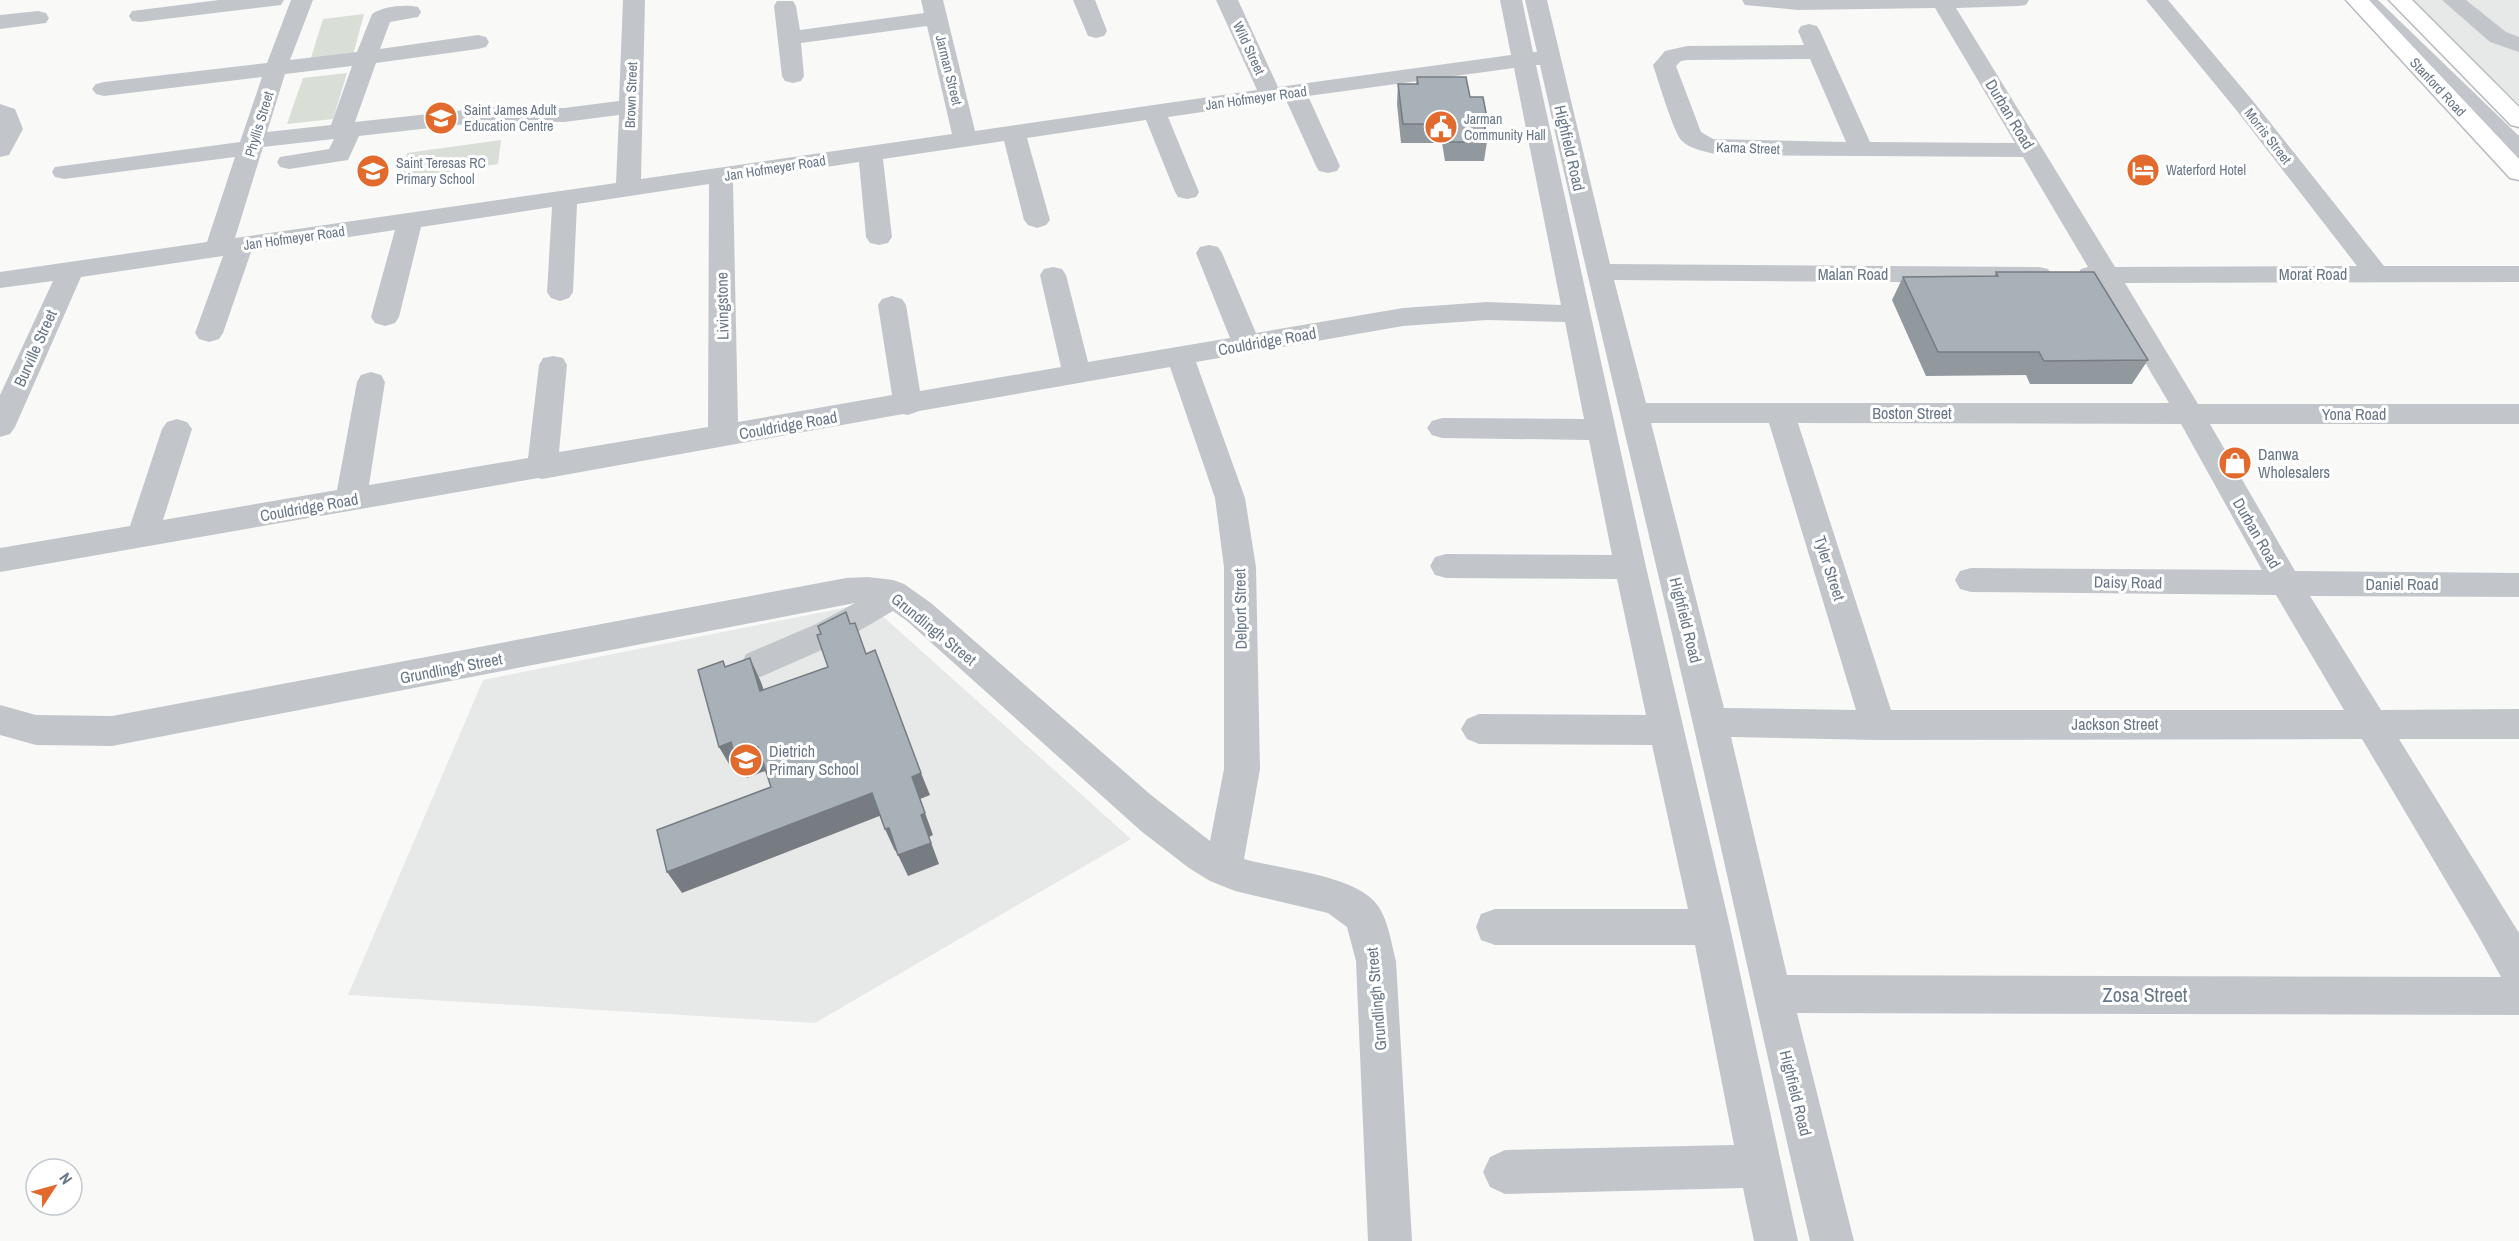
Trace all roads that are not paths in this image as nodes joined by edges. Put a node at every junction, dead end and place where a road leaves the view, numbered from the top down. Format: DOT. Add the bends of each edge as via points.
graph roads {
  1 [pos="273,0"];
  2 [pos="302,0"];
  3 [pos="634,0"];
  4 [pos="1084,0"];
  5 [pos="1227,0"];
  6 [pos="1511,0"];
  7 [pos="1536,0"];
  8 [pos="1753,0"];
  9 [pos="2018,0"];
  10 [pos="2157,0"];
  11 [pos="2357,0"];
  12 [pos="2366,0"];
  13 [pos="2389,0"];
  14 [pos="2400,0"];
  15 [pos="2453,0"];
  16 [pos="1941,1"];
  17 [pos="1798,4"];
  18 [pos="785,6"];
  19 [pos="934,9"];
  20 [pos="410,12"];
  21 [pos="140,16"];
  22 [pos="38,18"];
  23 [pos="0,22"];
  24 [pos="1096,31"];
  25 [pos="790,38"];
  26 [pos="478,42"];
  27 [pos="2519,45"];
  28 [pos="1817,52"];
  29 [pos="366,58"];
  30 [pos="1536,58"];
  31 [pos="276,68"];
  32 [pos="793,76"];
  33 [pos="104,89"];
  34 [pos="1283,94"];
  35 [pos="631,106"];
  36 [pos="0,111"];
  37 [pos="1155,113"];
  38 [pos="2519,120"];
  39 [pos="344,131"];
  40 [pos="1014,134"];
  41 [pos="2519,134"];
  42 [pos="966,141"];
  43 [pos="253,145"];
  44 [pos="1862,148"];
  45 [pos="2519,149"];
  46 [pos="0,150"];
  47 [pos="2032,150"];
  48 [pos="870,154"];
  49 [pos="289,162"];
  50 [pos="1328,166"];
  51 [pos="64,172"];
  52 [pos="2519,173"];
  53 [pos="721,176"];
  54 [pos="628,190"];
  55 [pos="1187,192"];
  56 [pos="565,199"];
  57 [pos="1037,220"];
  58 [pos="411,221"];
  59 [pos="879,237"];
  60 [pos="229,247"];
  61 [pos="1209,253"];
  62 [pos="71,270"];
  63 [pos="1599,272"];
  64 [pos="2376,273"];
  65 [pos="2519,274"];
  66 [pos="1053,275"];
  67 [pos="2107,275"];
  68 [pos="0,280"];
  69 [pos="560,292"];
  70 [pos="892,305"];
  71 [pos="1578,314"];
  72 [pos="385,317"];
  73 [pos="209,333"];
  74 [pos="1247,344"];
  75 [pos="1180,356"];
  76 [pos="553,365"];
  77 [pos="1077,375"];
  78 [pos="371,382"];
  79 [pos="908,405"];
  80 [pos="1780,412"];
  81 [pos="1635,413"];
  82 [pos="2190,414"];
  83 [pos="2519,414"];
  84 [pos="0,427"];
  85 [pos="1442,428"];
  86 [pos="177,429"];
  87 [pos="1602,430"];
  88 [pos="723,436"];
  89 [pos="542,468"];
  90 [pos="351,500"];
  91 [pos="143,535"];
  92 [pos="0,560"];
  93 [pos="1446,566"];
  94 [pos="1630,567"];
  95 [pos="1971,580"];
  96 [pos="2286,584"];
  97 [pos="2519,585"];
  98 [pos="893,593"];
  99 [pos="758,664"];
  100 [pos="0,720"];
  101 [pos="1710,722"];
  102 [pos="2370,724"];
  103 [pos="2519,724"];
  104 [pos="1878,725"];
  105 [pos="1479,729"];
  106 [pos="1668,730"];
  107 [pos="1223,869"];
  108 [pos="2506,923"];
  109 [pos="1495,927"];
  110 [pos="1711,927"];
  111 [pos="2519,972"];
  112 [pos="1772,994"];
  113 [pos="2519,996"];
  114 [pos="1761,1166"];
  115 [pos="1505,1172"];
  116 [pos="1390,1241"];
  117 [pos="1776,1241"];
  118 [pos="1832,1241"];
  1 -- 21 [label="street"];
  2 -- 31 [label="street, Phyllis Street"];
  3 -- 35 [label="street, Brown Street"];
  4 -- 24 [label="street"];
  5 -- 34 [label="street, Wild Street"];
  6 -- 30 [label="street, Highfield Road"];
  7 -- 30 [label="street, Highfield Road"];
  8 -- 17 [label="street"];
  9 -- 16 [label="street"];
  10 -- 64 [label="street, Morris Street"];
  11 -- 52 [label="main road, Stanford Road"];
  12 -- 45 [label="street"];
  13 -- 41 [label="street"];
  14 -- 38 [label="main road, Stanford Road"];
  15 -- 27 [label="street" via="2498,37"];
  16 -- 17 [label="street"];
  16 -- 47 [label="street, Durban Road"];
  17 -- 28 [label="street"];
  18 -- 25 [label="street"];
  19 -- 25 [label="street"];
  19 -- 42 [label="street, Jarman Street"];
  20 -- 29 [label="street" via="381,17"];
  22 -- 23 [label="street"];
  25 -- 32 [label="street"];
  26 -- 29 [label="street"];
  28 -- 44 [label="street"];
  28 -- 44 [label="street, Kama Street" via="1687,53 1673,56 1664,65 1691,136 1704,144 1720,148"];
  29 -- 31 [label="street"];
  29 -- 39 [label="street"];
  30 -- 34 [label="street, Jan Hofmeyer Road"];
  30 -- 63 [label="street, Highfield Road"];
  30 -- 71 [label="street, Highfield Road"];
  31 -- 33 [label="street"];
  31 -- 43 [label="street, Phyllis Street"];
  34 -- 37 [label="street, Jan Hofmeyer Road"];
  34 -- 50 [label="street, Wild Street"];
  35 -- 39 [label="street" via="575,114 493,114"];
  35 -- 54 [label="street, Brown Street"];
  36 -- 46 [label="street" via="7,114 11,129"];
  37 -- 40 [label="street, Jan Hofmeyer Road"];
  37 -- 55 [label="street"];
  39 -- 43 [label="street"];
  39 -- 49 [label="street" via="339,155"];
  40 -- 42 [label="street, Jan Hofmeyer Road"];
  40 -- 57 [label="street"];
  42 -- 48 [label="street, Jan Hofmeyer Road"];
  43 -- 51 [label="street"];
  43 -- 60 [label="street, Phyllis Street"];
  44 -- 47 [label="street, Kama Street"];
  47 -- 67 [label="street, Durban Road"];
  48 -- 53 [label="street, Jan Hofmeyer Road"];
  48 -- 59 [label="street"];
  53 -- 54 [label="street, Jan Hofmeyer Road"];
  53 -- 88 [label="street, Livingstone"];
  54 -- 56 [label="street, Jan Hofmeyer Road"];
  56 -- 58 [label="street, Jan Hofmeyer Road"];
  56 -- 69 [label="street"];
  58 -- 60 [label="street, Jan Hofmeyer Road"];
  58 -- 72 [label="street"];
  60 -- 62 [label="street, Jan Hofmeyer Road"];
  60 -- 73 [label="street, Phyllis Street"];
  61 -- 74 [label="street"];
  62 -- 68 [label="street, Jan Hofmeyer Road"];
  62 -- 84 [label="street, Burville Street"];
  63 -- 67 [label="street, Malan Road"];
  63 -- 81 [label="street, Highfield Road"];
  64 -- 65 [label="street, Morat Road"];
  64 -- 67 [label="street, Morat Road"];
  66 -- 77 [label="street"];
  67 -- 82 [label="street, Durban Road"];
  70 -- 79 [label="street"];
  71 -- 74 [label="street, Couldridge Road" via="1487,310 1427,314"];
  71 -- 87 [label="street, Highfield Road"];
  74 -- 75 [label="street, Couldridge Road"];
  75 -- 77 [label="street, Couldridge Road"];
  75 -- 107 [label="street, Delport Street" via="1230,498 1240,567 1242,769"];
  76 -- 89 [label="street"];
  77 -- 79 [label="street, Couldridge Road"];
  78 -- 90 [label="street"];
  79 -- 88 [label="street, Couldridge Road"];
  80 -- 81 [label="street, Boston Street"];
  80 -- 82 [label="street, Boston Street"];
  80 -- 104 [label="street, Tyler Street"];
  81 -- 101 [label="street, Highfield Road"];
  82 -- 83 [label="street, Yona Road"];
  82 -- 96 [label="street, Durban Road"];
  85 -- 87 [label="street"];
  86 -- 91 [label="street"];
  87 -- 94 [label="street, Highfield Road"];
  88 -- 89 [label="street, Couldridge Road"];
  89 -- 90 [label="street, Couldridge Road"];
  90 -- 91 [label="street, Couldridge Road"];
  91 -- 92 [label="street, Couldridge Road"];
  93 -- 94 [label="street"];
  94 -- 106 [label="street, Highfield Road"];
  95 -- 96 [label="street, Daisy Road"];
  96 -- 97 [label="street, Daniel Road"];
  96 -- 102 [label="street, Durban Road"];
  98 -- 99 [label="street" via="863,615"];
  98 -- 100 [label="street, Grundlingh Street" via="879,589 846,591 112,731 36,730"];
  98 -- 107 [label="street, Grundlingh Street" via="1171,833"];
  101 -- 104 [label="street, Jackson Street"];
  101 -- 112 [label="street, Highfield Road"];
  102 -- 103 [label="street, Jackson Street"];
  102 -- 104 [label="street, Jackson Street"];
  102 -- 108 [label="street, Durban Road"];
  105 -- 106 [label="street"];
  106 -- 110 [label="street, Highfield Road"];
  107 -- 116 [label="street, Grundlingh Street" via="1251,880 1346,902 1359,912 1369,928 1376,961"];
  108 -- 111 [label="street, Durban Road"];
  109 -- 110 [label="street"];
  110 -- 114 [label="street, Highfield Road"];
  112 -- 113 [label="street, Zosa Street"];
  112 -- 118 [label="street, Highfield Road"];
  114 -- 115 [label="street"];
  114 -- 117 [label="street, Highfield Road"];
}
